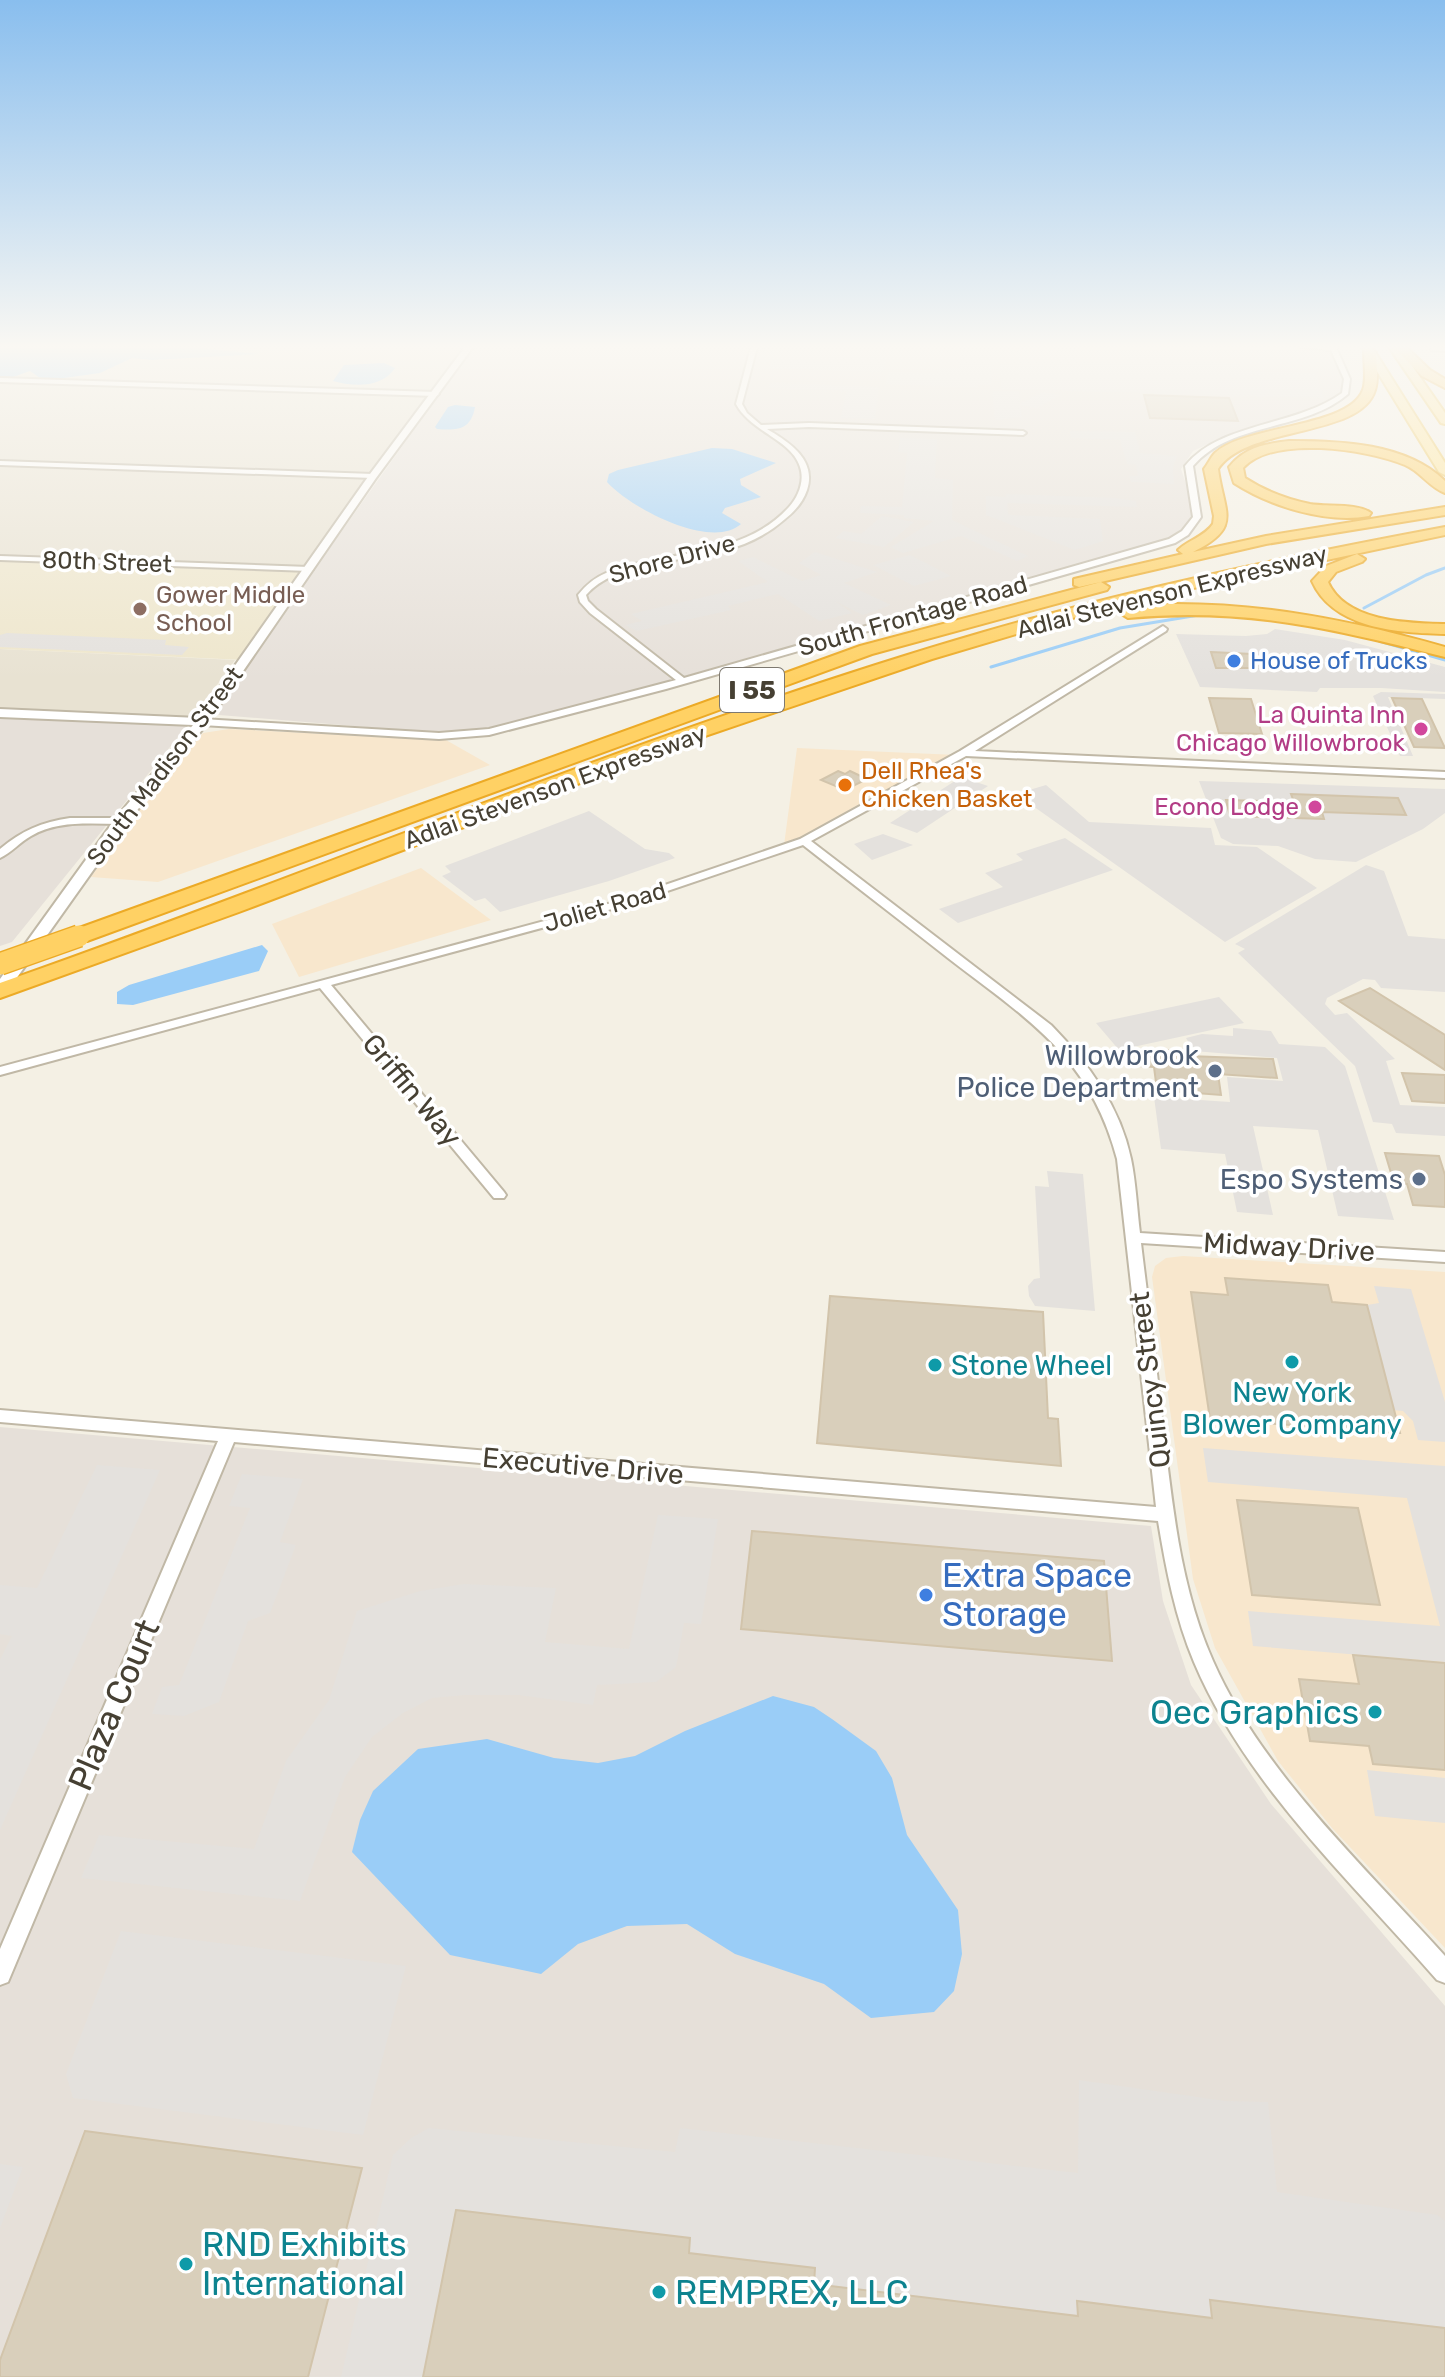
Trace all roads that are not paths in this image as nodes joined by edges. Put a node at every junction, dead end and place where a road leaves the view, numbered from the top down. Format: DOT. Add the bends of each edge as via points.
graph roads {
  1 [pos="387,458"];
  2 [pos="797,458"];
  3 [pos="1195,458"];
  4 [pos="1217,458"];
  5 [pos="1244,458"];
  6 [pos="1392,458"];
  7 [pos="0,463"];
  8 [pos="373,476"];
  9 [pos="1445,489"];
  10 [pos="1443,513"];
  11 [pos="1445,531"];
  12 [pos="1445,541"];
  13 [pos="1396,549"];
  14 [pos="0,558"];
  15 [pos="309,569"];
  16 [pos="1092,578"];
  17 [pos="1116,615"];
  18 [pos="1163,629"];
  19 [pos="1445,629"];
  20 [pos="866,650"];
  21 [pos="1445,652"];
  22 [pos="682,681"];
  23 [pos="789,701"];
  24 [pos="0,713"];
  25 [pos="202,722"];
  26 [pos="964,753"];
  27 [pos="1445,775"];
  28 [pos="121,821"];
  29 [pos="804,841"];
  30 [pos="0,855"];
  31 [pos="0,964"];
  32 [pos="324,985"];
  33 [pos="0,990"];
  34 [pos="0,1071"];
  35 [pos="499,1195"];
  36 [pos="1134,1238"];
  37 [pos="1445,1257"];
  38 [pos="0,1416"];
  39 [pos="228,1436"];
  40 [pos="1165,1515"];
  41 [pos="1445,1972"];
  42 [pos="0,1974"];
  1 -- 8 [label="street, South Madison Street"];
  2 -- 22 [label="street, Shore Drive" via="804,468 804,489 790,511 745,541 613,573 593,582 582,595 593,611"];
  3 -- 22 [label="street, South Frontage Road" via="1189,466 1197,517 1172,541"];
  4 -- 16 [label="highway" via="1211,469 1223,509 1215,533 1186,549"];
  5 -- 10 [label="highway" via="1236,467 1239,480 1279,501 1352,513"];
  6 -- 9 [label="highway" via="1429,472"];
  7 -- 8 [label="street"];
  8 -- 15 [label="street, South Madison Street"];
  10 -- 16 [label="highway" via="1266,540"];
  10 -- 20 [label="highway, Adlai Stevenson Expressway / I 55" via="1164,571"];
  11 -- 23 [label="highway, Adlai Stevenson Expressway / I 55" via="1129,597 928,654"];
  12 -- 13 [label="highway"];
  13 -- 17 [label="highway" via="1257,577"];
  13 -- 19 [label="highway" via="1331,569 1320,581 1321,590 1337,605 1370,619"];
  14 -- 15 [label="street, 80th Street"];
  15 -- 25 [label="street, South Madison Street"];
  16 -- 20 [label="highway"];
  17 -- 21 [label="highway" via="1166,608 1258,610 1357,628"];
  17 -- 23 [label="highway" via="829,695"];
  18 -- 26 [label="street, Joliet Road"];
  20 -- 31 [label="highway, Adlai Stevenson Expressway / I 55, bridge"];
  22 -- 25 [label="street, South Frontage Road" via="549,718 463,735"];
  23 -- 33 [label="highway, Adlai Stevenson Expressway / I 55"];
  24 -- 25 [label="street"];
  25 -- 28 [label="street, South Madison Street"];
  26 -- 27 [label="street"];
  26 -- 29 [label="street, Joliet Road"];
  28 -- 30 [label="street" via="41,826 17,838"];
  28 -- 33 [label="street, South Madison Street"];
  29 -- 32 [label="street, Joliet Road" via="619,904"];
  29 -- 36 [label="street, Quincy Street" via="1019,1004 1070,1051 1114,1124"];
  32 -- 34 [label="street, Joliet Road"];
  32 -- 35 [label="street, Griffin Way"];
  36 -- 37 [label="street, Midway Drive"];
  36 -- 40 [label="street, Quincy Street"];
  38 -- 39 [label="street, Executive Drive"];
  39 -- 40 [label="street, Executive Drive"];
  39 -- 42 [label="street, Plaza Court"];
  40 -- 41 [label="street, Quincy Street" via="1176,1580 1195,1642 1249,1744 1306,1820"];
}
